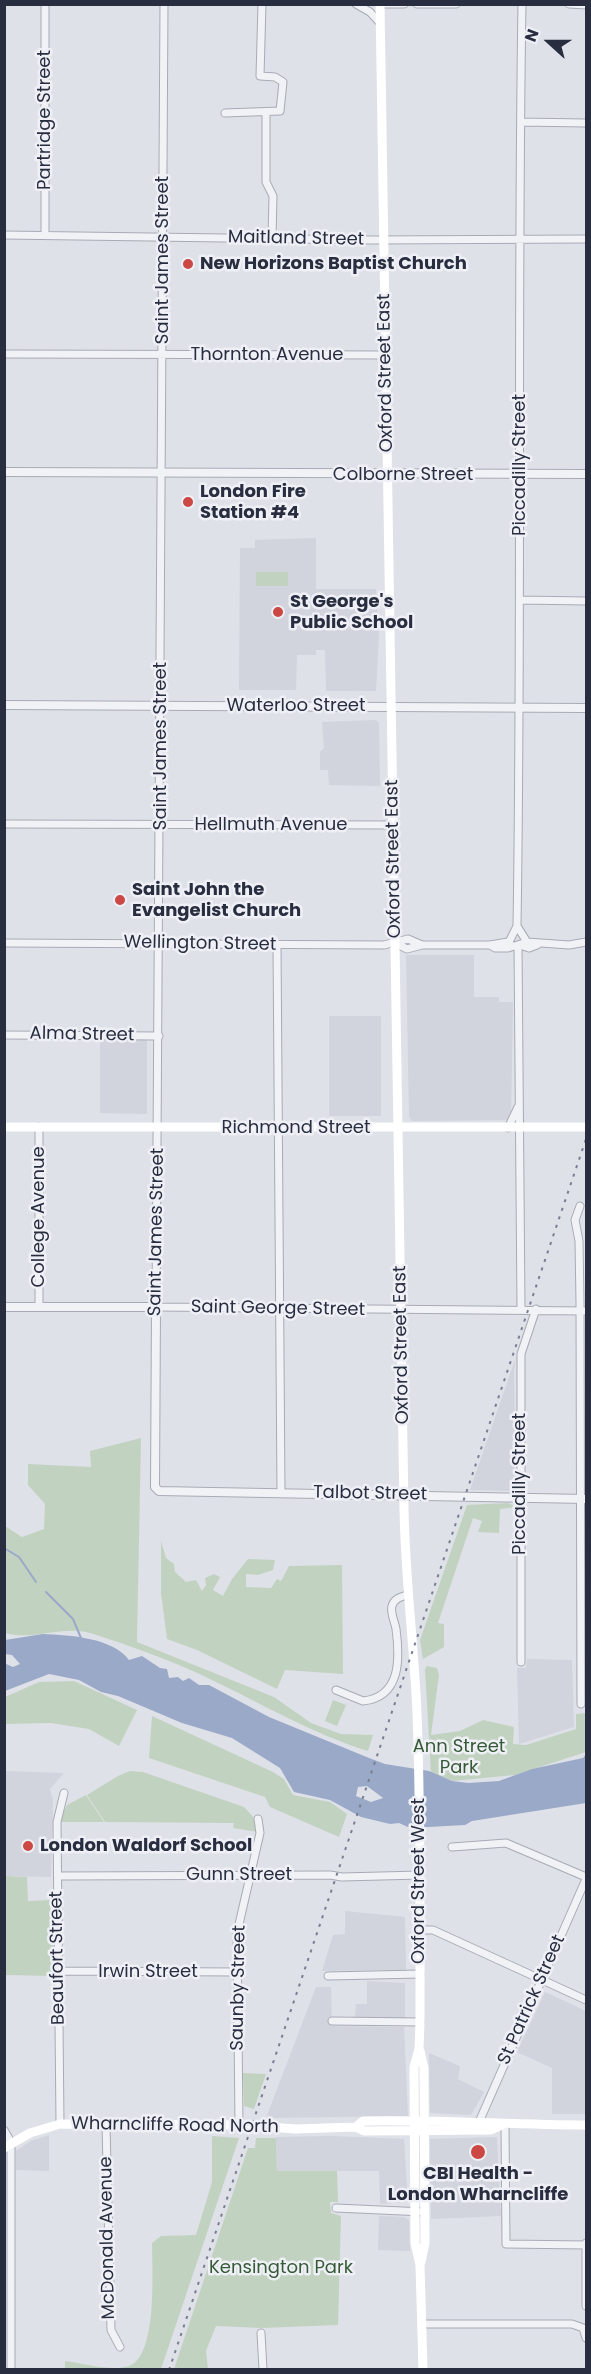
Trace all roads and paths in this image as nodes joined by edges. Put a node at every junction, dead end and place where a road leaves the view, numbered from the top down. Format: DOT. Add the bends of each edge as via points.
graph roads {
  1 [pos="45,4"];
  2 [pos="164,4"];
  3 [pos="262,4"];
  4 [pos="356,4"];
  5 [pos="380,4"];
  6 [pos="385,4"];
  7 [pos="404,4"];
  8 [pos="417,4"];
  9 [pos="456,4"];
  10 [pos="522,4"];
  11 [pos="569,4"];
  12 [pos="586,4"];
  13 [pos="380,24"];
  14 [pos="225,113"];
  15 [pos="266,113"];
  16 [pos="521,122"];
  17 [pos="586,123"];
  18 [pos="4,235"];
  19 [pos="45,235"];
  20 [pos="163,236"];
  21 [pos="272,238"];
  22 [pos="520,239"];
  23 [pos="586,239"];
  24 [pos="384,240"];
  25 [pos="4,354"];
  26 [pos="163,355"];
  27 [pos="386,355"];
  28 [pos="4,471"];
  29 [pos="163,473"];
  30 [pos="387,474"];
  31 [pos="586,474"];
  32 [pos="519,475"];
  33 [pos="521,600"];
  34 [pos="586,601"];
  35 [pos="4,705"];
  36 [pos="160,705"];
  37 [pos="391,706"];
  38 [pos="520,708"];
  39 [pos="586,708"];
  40 [pos="4,824"];
  41 [pos="161,825"];
  42 [pos="393,825"];
  43 [pos="517,926"];
  44 [pos="586,942"];
  45 [pos="4,943"];
  46 [pos="395,943"];
  47 [pos="160,944"];
  48 [pos="517,944"];
  49 [pos="277,945"];
  50 [pos="4,1035"];
  51 [pos="159,1036"];
  52 [pos="519,1107"];
  53 [pos="4,1127"];
  54 [pos="39,1127"];
  55 [pos="586,1127"];
  56 [pos="158,1128"];
  57 [pos="279,1128"];
  58 [pos="399,1128"];
  59 [pos="508,1128"];
  60 [pos="520,1128"];
  61 [pos="580,1206"];
  62 [pos="4,1306"];
  63 [pos="39,1307"];
  64 [pos="156,1307"];
  65 [pos="401,1308"];
  66 [pos="279,1309"];
  67 [pos="521,1309"];
  68 [pos="536,1309"];
  69 [pos="583,1311"];
  70 [pos="155,1487"];
  71 [pos="281,1492"];
  72 [pos="403,1495"];
  73 [pos="520,1498"];
  74 [pos="583,1499"];
  75 [pos="406,1595"];
  76 [pos="521,1662"];
  77 [pos="336,1690"];
  78 [pos="581,1704"];
  79 [pos="417,1713"];
  80 [pos="64,1793"];
  81 [pos="258,1819"];
  82 [pos="452,1847"];
  83 [pos="249,1875"];
  84 [pos="420,1875"];
  85 [pos="58,1876"];
  86 [pos="586,1878"];
  87 [pos="420,1930"];
  88 [pos="58,1971"];
  89 [pos="237,1972"];
  90 [pos="420,1974"];
  91 [pos="328,1976"];
  92 [pos="541,1980"];
  93 [pos="586,2000"];
  94 [pos="332,2021"];
  95 [pos="420,2022"];
  96 [pos="419,2120"];
  97 [pos="479,2122"];
  98 [pos="60,2124"];
  99 [pos="106,2125"];
  100 [pos="239,2125"];
  101 [pos="503,2125"];
  102 [pos="586,2125"];
  103 [pos="356,2127"];
  104 [pos="4,2130"];
  105 [pos="419,2131"];
  106 [pos="8,2145"];
  107 [pos="336,2208"];
  108 [pos="419,2212"];
  109 [pos="586,2243"];
  110 [pos="586,2306"];
  111 [pos="423,2324"];
  112 [pos="261,2333"];
  113 [pos="586,2338"];
  114 [pos="120,2347"];
  115 [pos="11,2370"];
  116 [pos="263,2370"];
  117 [pos="423,2370"];
  1 -- 19 [label="street, Partridge Street"];
  2 -- 20 [label="street, Saint James Street"];
  3 -- 15 [label="street" via="260,76 283,82 280,111"];
  4 -- 13 [label="street"];
  5 -- 13 [label="main road, Oxford Street East"];
  6 -- 7 [label="street"];
  8 -- 9 [label="street"];
  10 -- 16 [label="street, Piccadilly Street"];
  11 -- 12 [label="street"];
  13 -- 24 [label="main road, Oxford Street East"];
  14 -- 15 [label="street"];
  15 -- 21 [label="street" via="266,182 273,196"];
  16 -- 17 [label="street"];
  16 -- 22 [label="street, Piccadilly Street"];
  18 -- 19 [label="street, Maitland Street"];
  19 -- 20 [label="street, Maitland Street"];
  20 -- 21 [label="street, Maitland Street"];
  20 -- 26 [label="street, Saint James Street"];
  21 -- 24 [label="street, Maitland Street"];
  22 -- 23 [label="street, Maitland Street"];
  22 -- 24 [label="street, Maitland Street"];
  22 -- 32 [label="street, Piccadilly Street"];
  24 -- 27 [label="main road, Oxford Street East"];
  25 -- 26 [label="street, Thornton Avenue"];
  26 -- 27 [label="street, Thornton Avenue"];
  26 -- 29 [label="street, Saint James Street"];
  27 -- 30 [label="main road, Oxford Street East"];
  28 -- 29 [label="street, Colborne Street"];
  29 -- 30 [label="street, Colborne Street"];
  29 -- 36 [label="street, Saint James Street"];
  30 -- 32 [label="street, Colborne Street"];
  30 -- 37 [label="main road, Oxford Street East"];
  31 -- 32 [label="street, Colborne Street"];
  32 -- 33 [label="street, Piccadilly Street"];
  33 -- 34 [label="street"];
  33 -- 38 [label="street, Piccadilly Street"];
  35 -- 36 [label="street, Waterloo Street"];
  36 -- 37 [label="street, Waterloo Street"];
  36 -- 41 [label="street, Saint James Street"];
  37 -- 38 [label="street, Waterloo Street"];
  37 -- 42 [label="main road, Oxford Street East"];
  38 -- 39 [label="street, Waterloo Street"];
  38 -- 43 [label="street, Piccadilly Street"];
  40 -- 41 [label="street, Hellmuth Avenue"];
  41 -- 42 [label="street, Hellmuth Avenue"];
  41 -- 47 [label="street, Saint James Street"];
  42 -- 46 [label="main road, Oxford Street East"];
  43 -- 48 [label="street"];
  43 -- 48 [label="street, Piccadilly Street"];
  44 -- 48 [label="street, Wellington Street"];
  45 -- 47 [label="street, Wellington Street"];
  46 -- 48 [label="street, Wellington Street" via="408,939 422,945 498,948"];
  46 -- 49 [label="street, Wellington Street"];
  46 -- 58 [label="main road, Oxford Street East"];
  47 -- 49 [label="street, Wellington Street"];
  47 -- 51 [label="street, Saint James Street"];
  48 -- 52 [label="street, Piccadilly Street"];
  49 -- 57 [label="street"];
  50 -- 51 [label="street, Alma Street"];
  51 -- 56 [label="street, Saint James Street"];
  52 -- 59 [label="street, Piccadilly Street"];
  52 -- 60 [label="street, Piccadilly Street"];
  53 -- 54 [label="main road, Richmond Street"];
  54 -- 56 [label="main road, Richmond Street"];
  54 -- 63 [label="street, College Avenue"];
  55 -- 60 [label="main road, Richmond Street"];
  56 -- 57 [label="main road, Richmond Street"];
  56 -- 64 [label="street, Saint James Street"];
  57 -- 58 [label="main road, Richmond Street"];
  57 -- 66 [label="street"];
  58 -- 59 [label="main road, Richmond Street"];
  58 -- 65 [label="main road, Oxford Street East"];
  59 -- 60 [label="main road, Richmond Street"];
  60 -- 67 [label="street, Piccadilly Street"];
  61 -- 69 [label="street" via="575,1220"];
  62 -- 63 [label="street, Saint George Street"];
  63 -- 64 [label="street, Saint George Street"];
  64 -- 66 [label="street, Saint George Street"];
  64 -- 70 [label="street, Saint James Street"];
  65 -- 66 [label="street, Saint George Street"];
  65 -- 67 [label="street, Saint George Street"];
  65 -- 72 [label="main road, Oxford Street East"];
  66 -- 71 [label="street"];
  67 -- 68 [label="street, Saint George Street"];
  68 -- 69 [label="street, Saint George Street"];
  68 -- 73 [label="street, Piccadilly Street" via="521,1354"];
  69 -- 74 [label="street"];
  70 -- 71 [label="street, Talbot Street" via="159,1491"];
  71 -- 72 [label="street, Talbot Street"];
  72 -- 73 [label="street, Talbot Street"];
  72 -- 75 [label="main road, Oxford Street East"];
  73 -- 74 [label="street, Talbot Street"];
  73 -- 76 [label="street, Piccadilly Street"];
  74 -- 78 [label="street"];
  75 -- 77 [label="street" via="395,1600 392,1609 396,1635 394,1684 368,1701"];
  75 -- 79 [label="main road, Oxford Street East"];
  79 -- 84 [label="main road, Oxford Street West"];
  80 -- 85 [label="street, Beaufort Street" via="57,1822"];
  81 -- 83 [label="street, Saunby Street" via="260,1833"];
  82 -- 86 [label="street" via="506,1844"];
  83 -- 84 [label="street, Gunn Street"];
  83 -- 85 [label="street, Gunn Street"];
  83 -- 89 [label="street, Saunby Street" via="237,1933"];
  84 -- 87 [label="main road, Oxford Street West"];
  85 -- 88 [label="street, Beaufort Street"];
  86 -- 92 [label="street, St Patrick Street"];
  87 -- 90 [label="main road, Oxford Street West"];
  87 -- 92 [label="street" via="433,1930"];
  88 -- 89 [label="street, Irwin Street"];
  88 -- 98 [label="street, Beaufort Street"];
  89 -- 100 [label="street, Saunby Street"];
  90 -- 91 [label="street"];
  90 -- 95 [label="main road, Oxford Street West"];
  92 -- 93 [label="street"];
  92 -- 97 [label="street, St Patrick Street"];
  94 -- 95 [label="street"];
  95 -- 96 [label="main road, Oxford Street West" via="414,2067"];
  96 -- 97 [label="main road, Wharncliffe Road North"];
  96 -- 103 [label="main road, Wharncliffe Road North" via="363,2121"];
  96 -- 105 [label="main road, Oxford Street West"];
  97 -- 101 [label="main road, Wharncliffe Road North"];
  98 -- 99 [label="main road, Wharncliffe Road North"];
  98 -- 106 [label="main road, Wharncliffe Road North"];
  99 -- 100 [label="main road, Wharncliffe Road North"];
  99 -- 114 [label="street, McDonald Avenue" via="111,2330"];
  100 -- 103 [label="main road, Wharncliffe Road North" via="296,2129"];
  101 -- 102 [label="main road, Wharncliffe Road North"];
  101 -- 105 [label="main road, Wharncliffe Road North" via="490,2130"];
  101 -- 109 [label="street" via="506,2244"];
  103 -- 105 [label="main road, Wharncliffe Road North" via="364,2131"];
  104 -- 106 [label="street"];
  105 -- 108 [label="main road, Oxford Street West"];
  106 -- 115 [label="street"];
  107 -- 108 [label="street"];
  108 -- 111 [label="main road, Oxford Street West" via="424,2243 420,2265"];
  109 -- 110 [label="street"];
  111 -- 113 [label="street" via="572,2324 584,2328"];
  111 -- 117 [label="main road, Oxford Street West"];
  112 -- 116 [label="street"];
}
